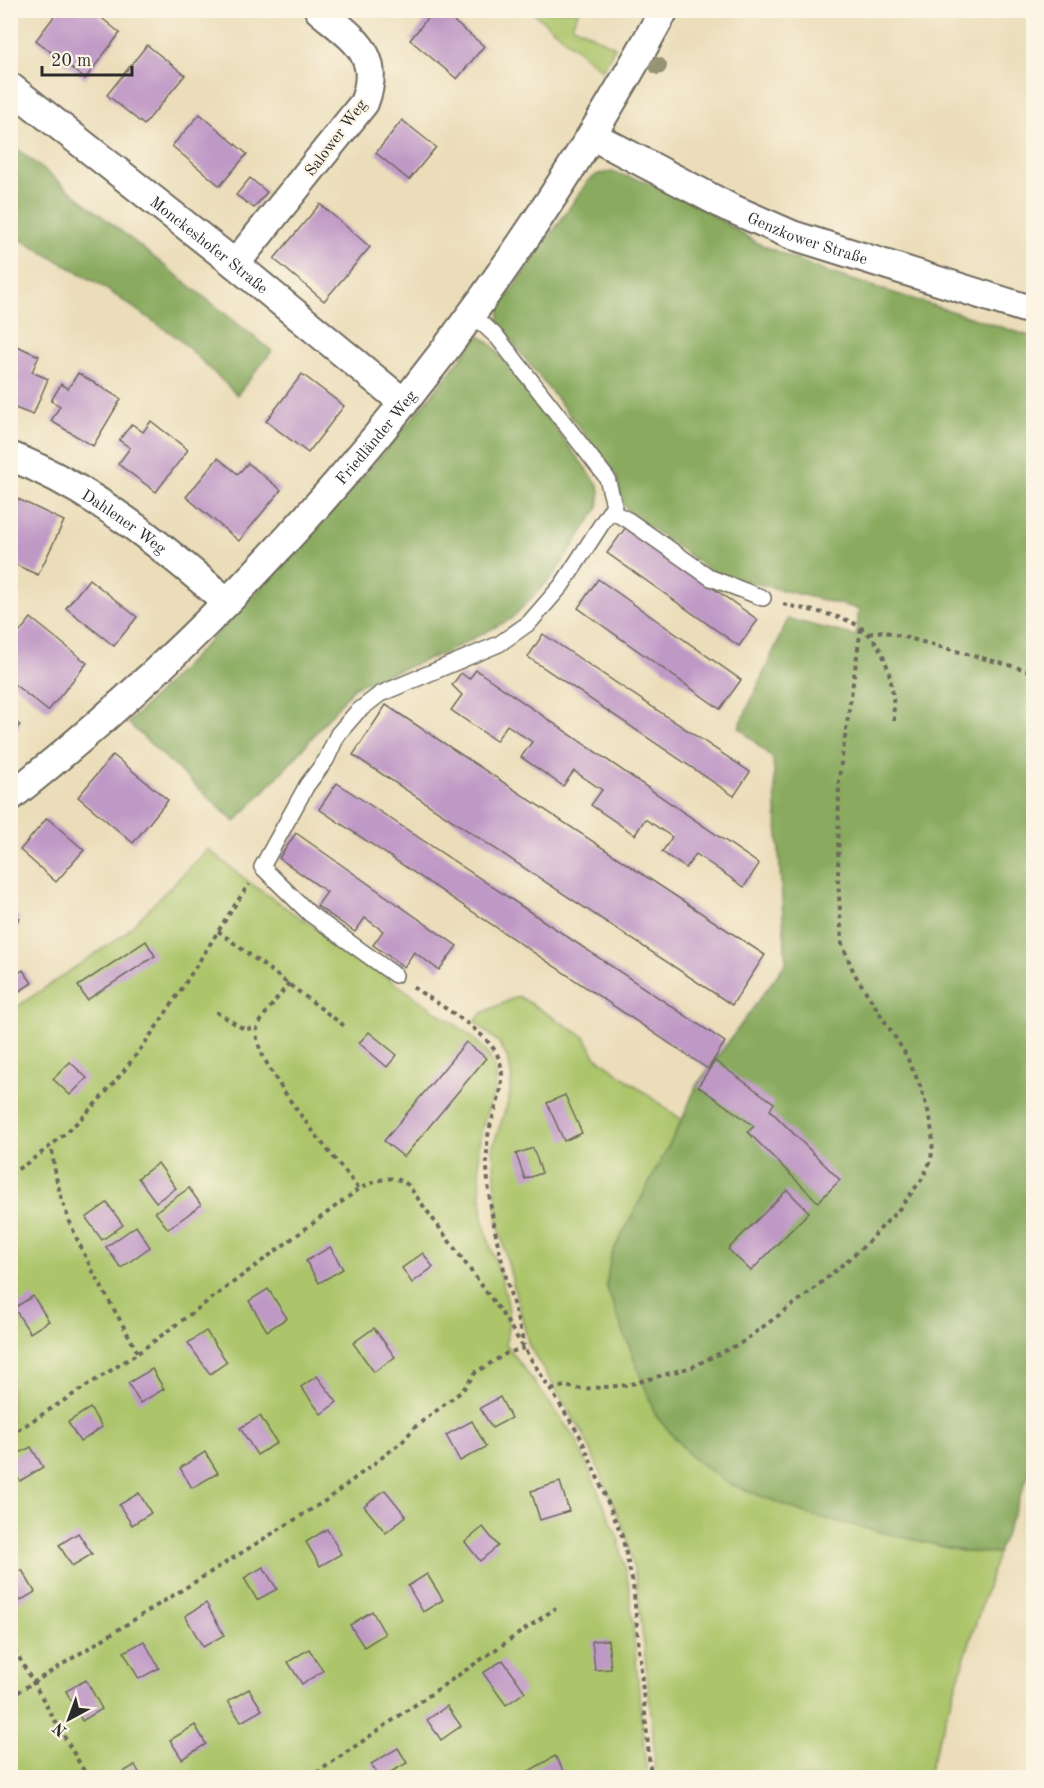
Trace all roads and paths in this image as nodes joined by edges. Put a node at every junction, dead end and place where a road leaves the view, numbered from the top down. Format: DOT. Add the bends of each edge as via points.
graph roads {
  1 [pos="319,10"];
  2 [pos="663,10"];
  3 [pos="10,87"];
  4 [pos="593,136"];
  5 [pos="236,264"];
  6 [pos="1034,311"];
  7 [pos="472,314"];
  8 [pos="404,403"];
  9 [pos="10,456"];
  10 [pos="612,512"];
  11 [pos="763,598"];
  12 [pos="227,602"];
  13 [pos="861,628"];
  14 [pos="869,634"];
  15 [pos="1034,672"];
  16 [pos="894,724"];
  17 [pos="10,797"];
  18 [pos="262,867"];
  19 [pos="218,931"];
  20 [pos="395,975"];
  21 [pos="289,983"];
  22 [pos="216,1012"];
  23 [pos="257,1028"];
  24 [pos="347,1028"];
  25 [pos="52,1146"];
  26 [pos="10,1173"];
  27 [pos="359,1190"];
  28 [pos="525,1348"];
  29 [pos="138,1353"];
  30 [pos="551,1390"];
  31 [pos="10,1435"];
  32 [pos="556,1608"];
  33 [pos="10,1642"];
  34 [pos="36,1682"];
  35 [pos="10,1697"];
  36 [pos="88,1778"];
  37 [pos="309,1778"];
  38 [pos="651,1778"];
  1 -- 5 [label="street, Salower Weg" via="359,44 370,62 372,83 364,103"];
  2 -- 4 [label="street, Friedländer Weg"];
  3 -- 5 [label="street, Monckeshofer Straße"];
  4 -- 6 [label="street, Genzkower Straße" via="728,207 792,235"];
  4 -- 7 [label="street, Friedländer Weg"];
  5 -- 8 [label="street, Monckeshofer Straße"];
  7 -- 8 [label="street, Friedländer Weg"];
  7 -- 10 [label="lane" via="498,338 607,478 612,488"];
  8 -- 12 [label="street, Friedländer Weg"];
  9 -- 12 [label="street, Dahlener Weg" via="39,467 87,495 140,531"];
  10 -- 11 [label="lane" via="711,578"];
  10 -- 18 [label="lane" via="562,585 529,623 499,644 380,694 357,712 338,734"];
  11 -- 13 [label="path"];
  12 -- 17 [label="street, Friedländer Weg" via="85,738"];
  13 -- 14 [label="path"];
  13 -- 30 [label="path" via="839,778 842,944 854,973 905,1053 919,1083 930,1117 931,1160 900,1208 862,1248 741,1343 692,1367 628,1385 582,1389 564,1386"];
  14 -- 15 [label="path" via="882,630"];
  14 -- 16 [label="path" via="887,665 894,694"];
  18 -- 19 [label="path"];
  18 -- 20 [label="lane" via="310,914"];
  19 -- 21 [label="path"];
  19 -- 25 [label="path" via="148,1042"];
  20 -- 28 [label="path" via="481,1034 499,1058 501,1094 486,1146 493,1224"];
  21 -- 23 [label="path"];
  21 -- 24 [label="path"];
  22 -- 23 [label="path" via="244,1029"];
  23 -- 27 [label="path" via="257,1042 268,1068"];
  25 -- 26 [label="path"];
  25 -- 29 [label="path" via="53,1165 71,1228"];
  27 -- 28 [label="path" via="387,1177 399,1178 408,1185"];
  27 -- 29 [label="path"];
  28 -- 30 [label="path"];
  28 -- 34 [label="path" via="507,1353 476,1372 462,1391 328,1499"];
  29 -- 31 [label="path"];
  30 -- 38 [label="path" via="580,1436 622,1536 633,1584"];
  32 -- 37 [label="path"];
  33 -- 34 [label="path"];
  34 -- 35 [label="path"];
  34 -- 36 [label="path"];
}
